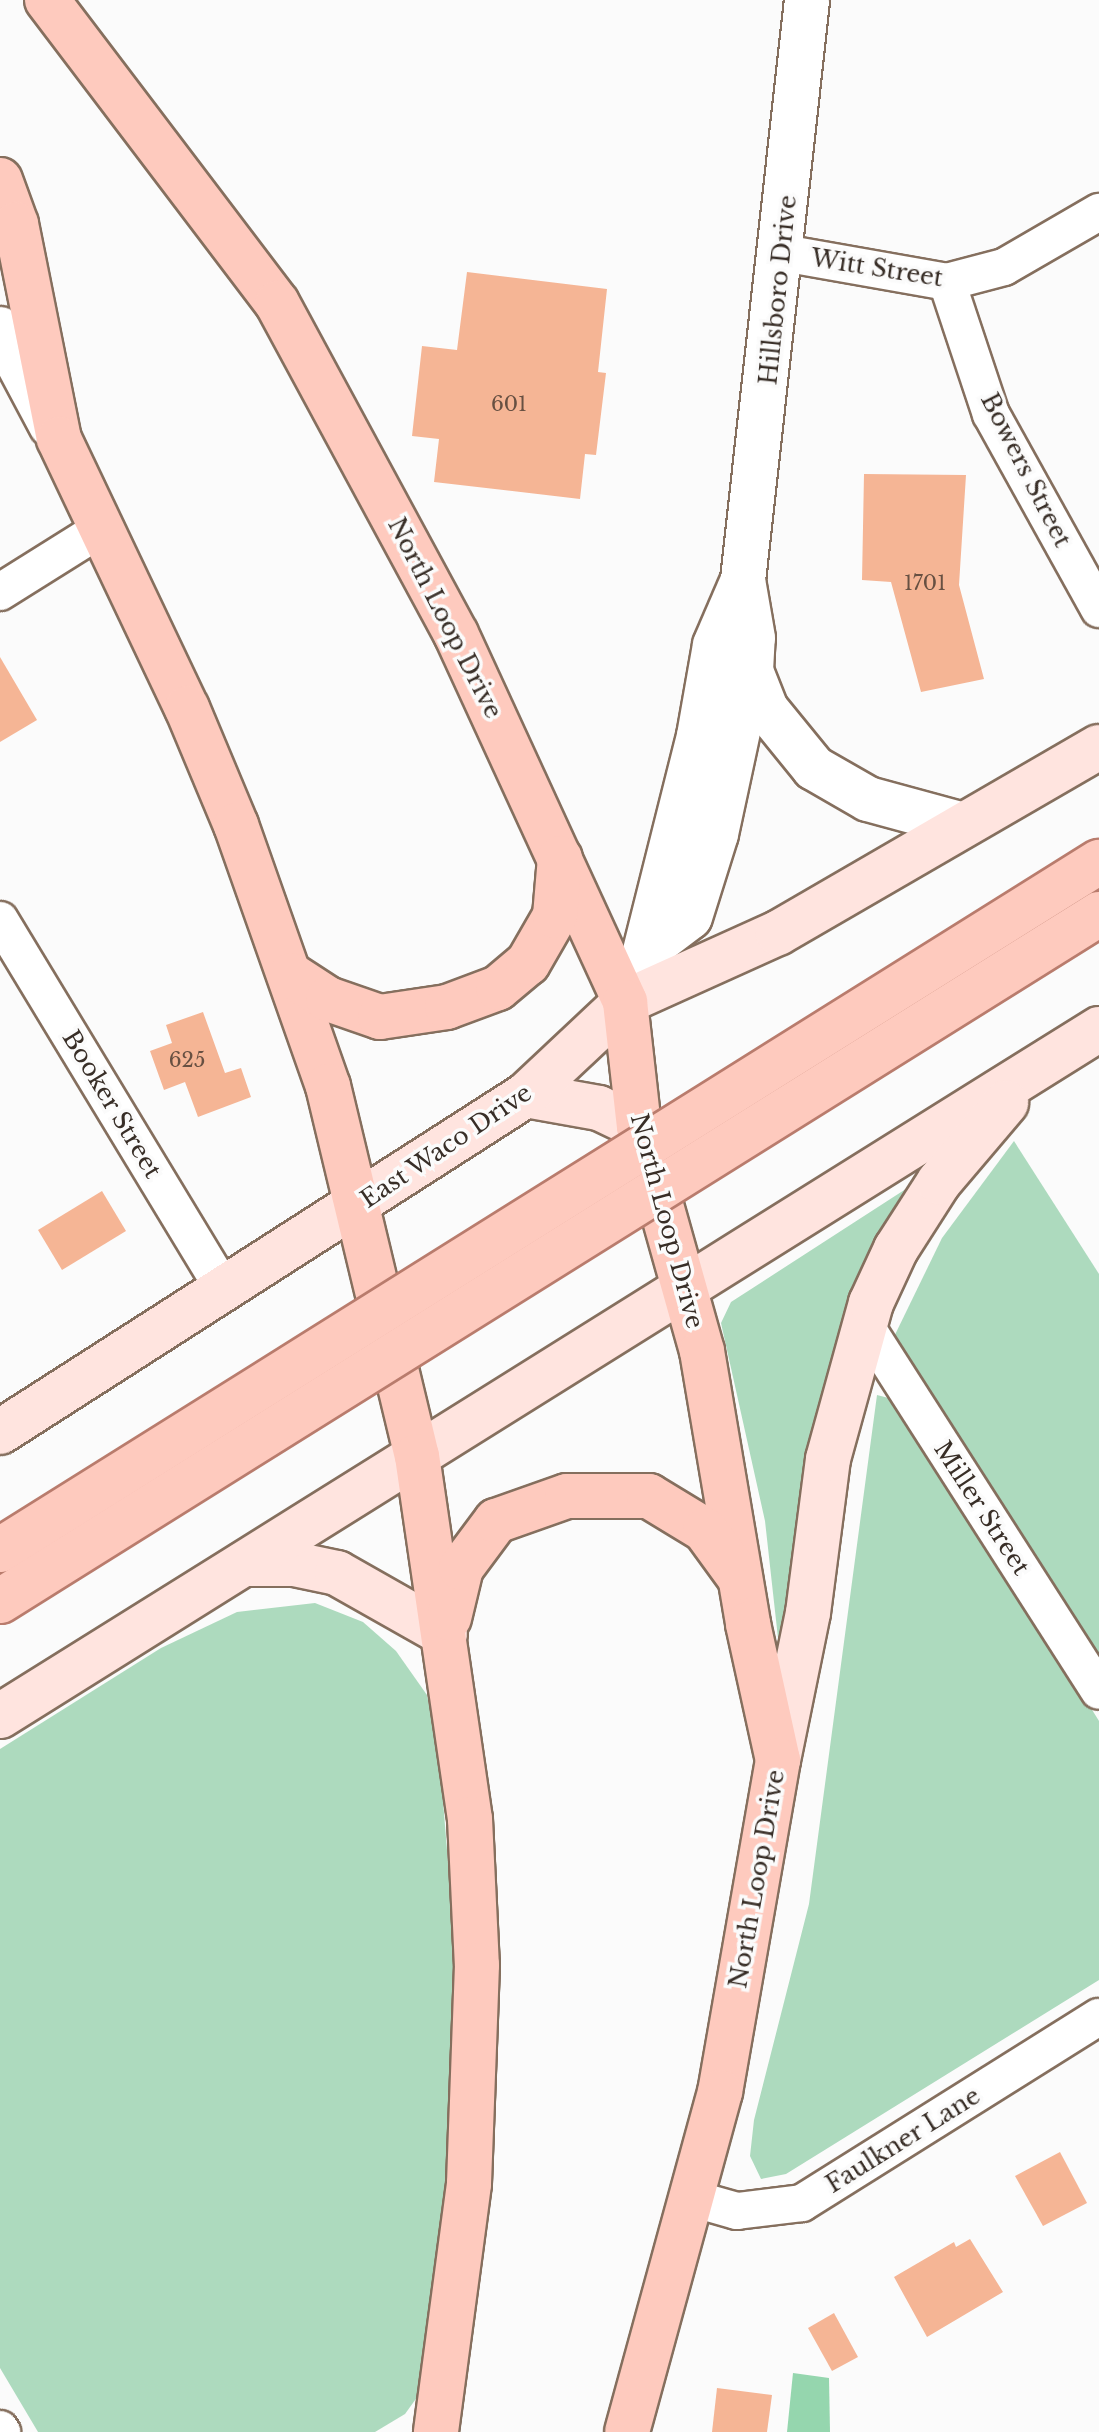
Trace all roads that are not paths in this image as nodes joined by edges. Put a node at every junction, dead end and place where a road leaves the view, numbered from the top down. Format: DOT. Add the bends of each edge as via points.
graph roads {
  1 [pos="47,0"];
  2 [pos="807,0"];
  3 [pos="0,180"];
  4 [pos="1099,212"];
  5 [pos="783,253"];
  6 [pos="947,282"];
  7 [pos="0,329"];
  8 [pos="59,439"];
  9 [pos="102,528"];
  10 [pos="743,580"];
  11 [pos="0,592"];
  12 [pos="1099,609"];
  13 [pos="751,671"];
  14 [pos="1099,747"];
  15 [pos="960,824"];
  16 [pos="560,854"];
  17 [pos="1099,862"];
  18 [pos="1099,914"];
  19 [pos="0,920"];
  20 [pos="649,948"];
  21 [pos="291,975"];
  22 [pos="625,1002"];
  23 [pos="1099,1029"];
  24 [pos="1035,1068"];
  25 [pos="526,1095"];
  26 [pos="639,1127"];
  27 [pos="357,1207"];
  28 [pos="223,1288"];
  29 [pos="684,1288"];
  30 [pos="865,1325"];
  31 [pos="0,1432"];
  32 [pos="417,1456"];
  33 [pos="0,1550"];
  34 [pos="244,1564"];
  35 [pos="743,1583"];
  36 [pos="0,1601"];
  37 [pos="445,1634"];
  38 [pos="1099,1691"];
  39 [pos="0,1716"];
  40 [pos="778,1760"];
  41 [pos="1099,2017"];
  42 [pos="691,2198"];
  43 [pos="436,2432"];
  44 [pos="627,2432"];
  1 -- 16 [label="main road, North Loop Drive" via="277,303 456,634"];
  2 -- 5 [label="street, Hillsboro Drive"];
  3 -- 8 [label="main road" via="16,224"];
  4 -- 6 [label="street, Witt Street" via="1004,267"];
  5 -- 6 [label="street, Witt Street"];
  5 -- 10 [label="street, Hillsboro Drive"];
  6 -- 12 [label="street, Bowers Street" via="991,414"];
  7 -- 8 [label="street"];
  8 -- 9 [label="main road"];
  9 -- 11 [label="street"];
  9 -- 21 [label="main road" via="200,737"];
  10 -- 13 [label="street, Hillsboro Drive" via="753,638"];
  10 -- 20 [label="street, Hillsboro Drive" via="715,645 699,736 655,895"];
  13 -- 15 [label="street" via="766,709 814,768 868,799"];
  13 -- 20 [label="street, Hillsboro Drive" via="716,834 690,917"];
  14 -- 15 [label="main road, East Waco Drive"];
  15 -- 22 [label="main road, East Waco Drive" via="778,933"];
  16 -- 21 [label="main road" via="555,916 528,963 498,988 447,1007 380,1017 328,999"];
  16 -- 22 [label="main road, North Loop Drive"];
  17 -- 33 [label="main road, bridge"];
  18 -- 36 [label="main road, bridge"];
  19 -- 28 [label="street, Booker Street"];
  20 -- 22 [label="street, Hillsboro Drive"];
  21 -- 27 [label="main road" via="328,1086"];
  22 -- 25 [label="main road, East Waco Drive"];
  22 -- 26 [label="main road, North Loop Drive"];
  23 -- 24 [label="main road"];
  24 -- 29 [label="main road"];
  24 -- 30 [label="main road" via="939,1182 896,1249"];
  25 -- 26 [label="main road" via="599,1108"];
  25 -- 27 [label="main road, East Waco Drive"];
  26 -- 29 [label="main road, North Loop Drive"];
  27 -- 28 [label="main road, East Waco Drive"];
  27 -- 32 [label="main road"];
  28 -- 31 [label="main road, East Waco Drive"];
  29 -- 32 [label="main road"];
  29 -- 35 [label="main road, North Loop Drive" via="702,1351"];
  30 -- 38 [label="street, Miller Street"];
  30 -- 40 [label="main road" via="828,1459 808,1613"];
  32 -- 34 [label="main road"];
  32 -- 37 [label="main road"];
  34 -- 37 [label="main road" via="294,1564 337,1573"];
  34 -- 39 [label="main road"];
  35 -- 37 [label="main road" via="705,1530 649,1496 567,1496 496,1521 461,1568"];
  35 -- 40 [label="main road, North Loop Drive"];
  37 -- 43 [label="main road" via="470,1819 477,1965 469,2184"];
  40 -- 42 [label="main road, North Loop Drive" via="720,2092"];
  41 -- 42 [label="street, Faulkner Lane" via="802,2203 737,2211"];
  42 -- 44 [label="main road, North Loop Drive"];
}
